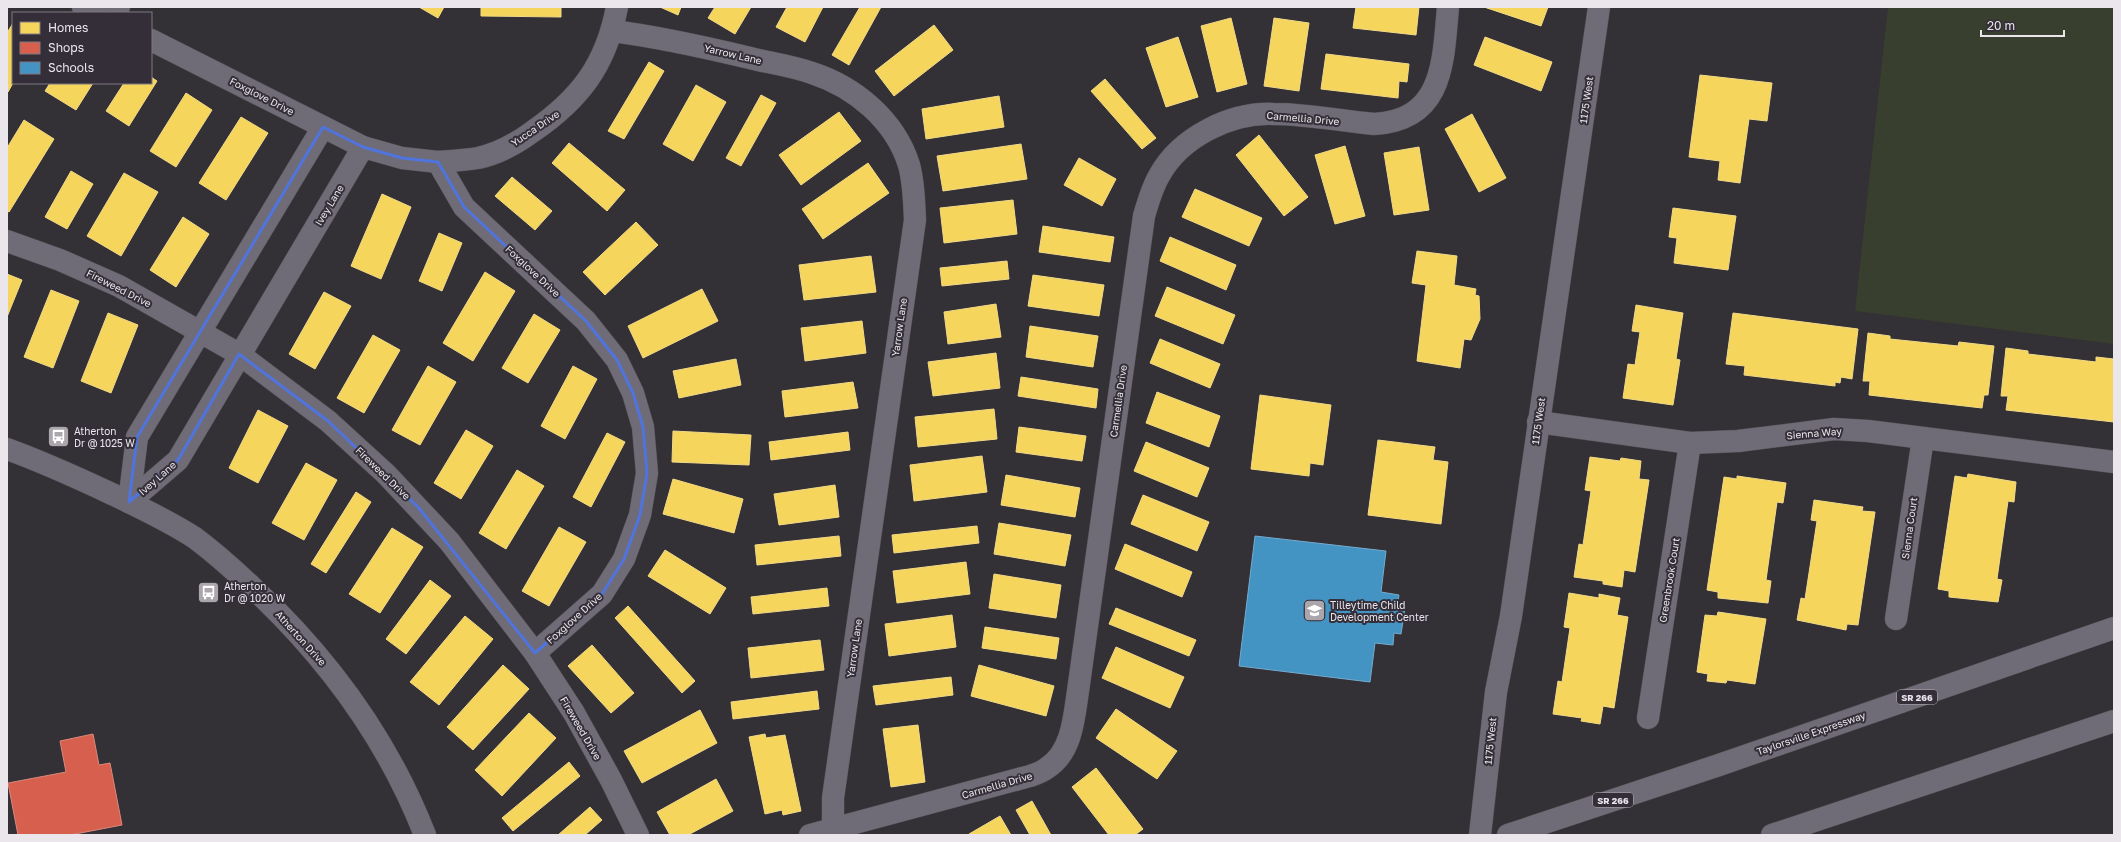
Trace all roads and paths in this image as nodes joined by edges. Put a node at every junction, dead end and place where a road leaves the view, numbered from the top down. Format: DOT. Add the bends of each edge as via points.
graph roads {
  1 [pos="83,7"];
  2 [pos="617,7"];
  3 [pos="1448,7"];
  4 [pos="1599,7"];
  5 [pos="94,12"];
  6 [pos="613,30"];
  7 [pos="152,41"];
  8 [pos="323,127"];
  9 [pos="363,147"];
  10 [pos="438,162"];
  11 [pos="7,241"];
  12 [pos="200,332"];
  13 [pos="239,354"];
  14 [pos="1538,422"];
  15 [pos="1923,438"];
  16 [pos="1690,443"];
  17 [pos="7,448"];
  18 [pos="2114,462"];
  19 [pos="129,502"];
  20 [pos="1896,618"];
  21 [pos="2114,628"];
  22 [pos="535,652"];
  23 [pos="1648,718"];
  24 [pos="2114,721"];
  25 [pos="833,829"];
  26 [pos="425,835"];
  27 [pos="638,835"];
  28 [pos="810,835"];
  29 [pos="1480,835"];
  30 [pos="1508,835"];
  31 [pos="1772,835"];
  1 -- 5 [label="street"];
  2 -- 6 [label="street, Yucca Drive"];
  3 -- 25 [label="street, Carmellia Drive" via="1444,57 1436,86 1420,108 1404,119 1374,124 1274,114 1228,120 1197,135 1159,175 1144,216 1078,691 1071,731 1063,752 1048,768 1030,776"];
  4 -- 14 [label="street, 1175 West"];
  6 -- 10 [label="street, Yucca Drive" via="594,72 579,93 558,114 517,142 492,153 479,158"];
  6 -- 25 [label="street, Yarrow Lane" via="709,48 812,73 841,85 867,103 892,131 908,165 914,192 915,220 833,798"];
  7 -- 8 [label="street, Foxglove Drive"];
  8 -- 9 [label="street, Foxglove Drive"];
  8 -- 12 [label="street, Ivey Lane"];
  9 -- 10 [label="street, Foxglove Drive" via="402,158"];
  9 -- 13 [label="street, Ivey Lane"];
  10 -- 22 [label="street, Foxglove Drive" via="464,207 586,321 617,360 633,393 643,427 647,473 640,515 624,559 602,594"];
  11 -- 12 [label="street, Fireweed Drive" via="120,286"];
  12 -- 13 [label="street, Fireweed Drive"];
  12 -- 19 [label="street, Ivey Lane" via="137,437"];
  13 -- 19 [label="street, Ivey Lane" via="178,460"];
  13 -- 22 [label="street, Fireweed Drive" via="328,421 418,507 449,541"];
  14 -- 16 [label="street, Sienna Way"];
  14 -- 29 [label="street, 1175 West" via="1510,616 1496,692"];
  15 -- 16 [label="street, Sienna Way" via="1834,429 1738,441"];
  15 -- 18 [label="street, Sienna Way"];
  15 -- 20 [label="street, Sienna Court"];
  16 -- 23 [label="street, Greenbrook Court"];
  17 -- 19 [label="street, Atherton Drive"];
  19 -- 26 [label="street, Atherton Drive" via="169,522 218,556 303,639 356,706 379,742 400,779"];
  21 -- 30 [label="street, Taylorsville Expressway / SR 266"];
  22 -- 27 [label="street, Fireweed Drive" via="574,713"];
  24 -- 31 [label="street"];
  25 -- 28 [label="street, Carmellia Drive"];
}
